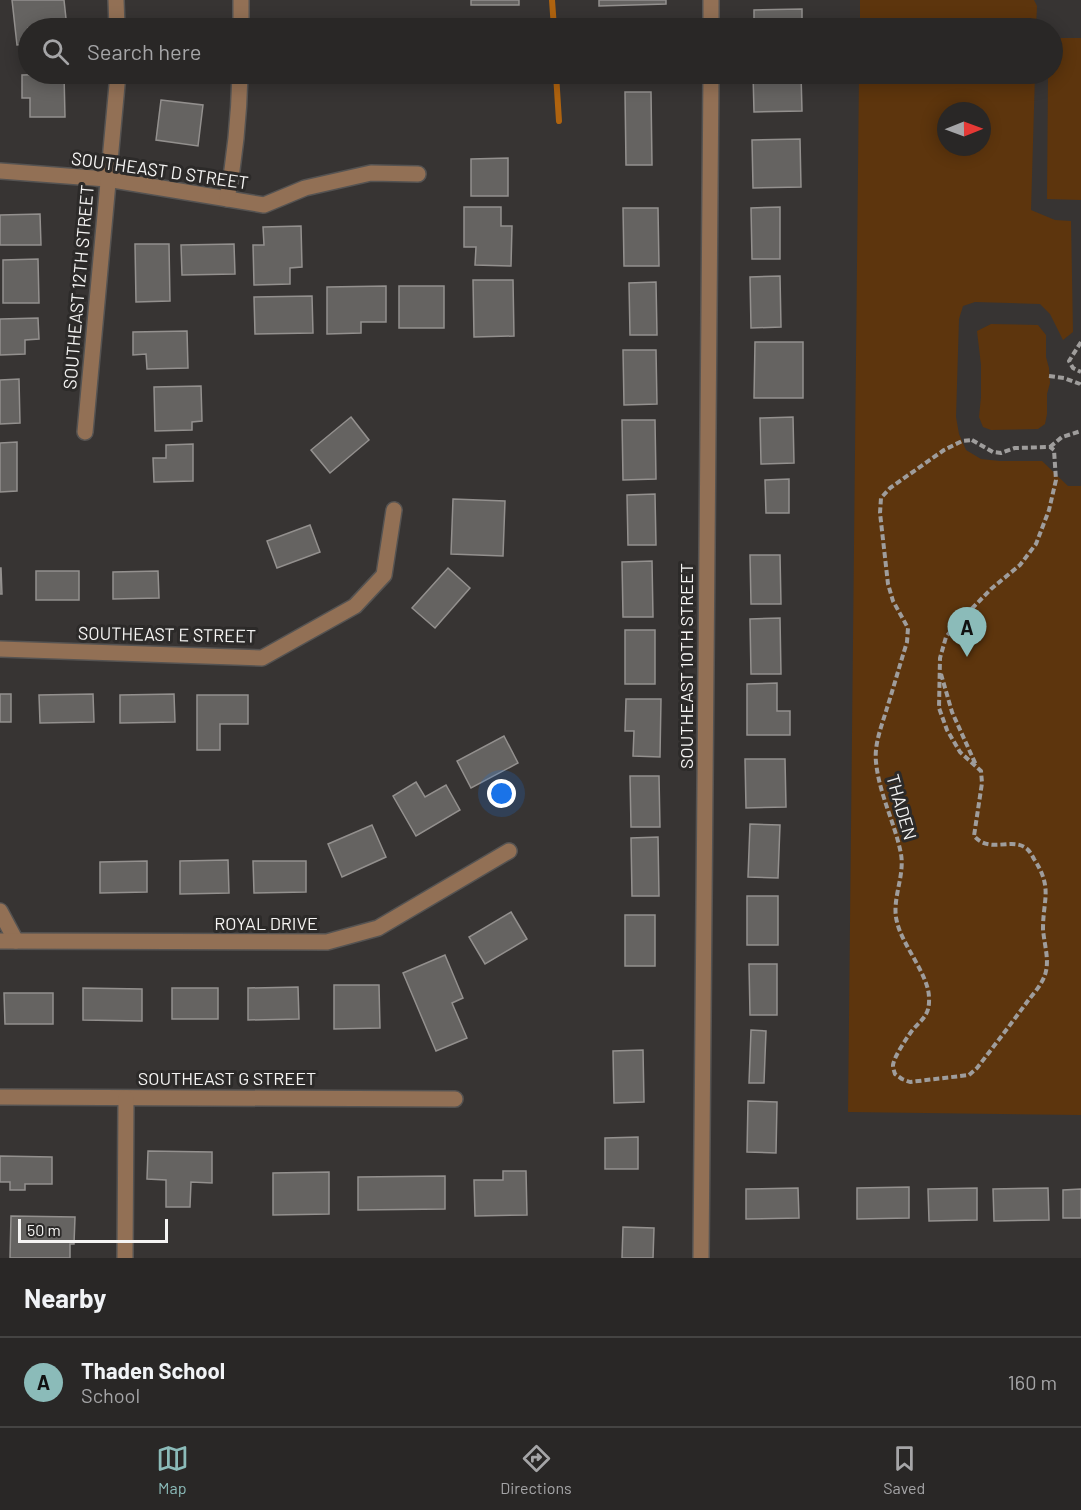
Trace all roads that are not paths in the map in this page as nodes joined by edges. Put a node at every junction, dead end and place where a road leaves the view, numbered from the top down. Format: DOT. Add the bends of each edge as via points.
graph roads {
  1 [pos="117,0"];
  2 [pos="241,0"];
  3 [pos="711,0"];
  4 [pos="117,18"];
  5 [pos="241,18"];
  6 [pos="711,18"];
  7 [pos="117,84"];
  8 [pos="240,84"];
  9 [pos="711,84"];
  10 [pos="0,171"];
  11 [pos="418,174"];
  12 [pos="107,178"];
  13 [pos="226,199"];
  14 [pos="85,432"];
  15 [pos="394,510"];
  16 [pos="0,649"];
  17 [pos="509,851"];
  18 [pos="0,911"];
  19 [pos="0,941"];
  20 [pos="16,941"];
  21 [pos="0,1097"];
  22 [pos="126,1098"];
  23 [pos="455,1099"];
  24 [pos="125,1258"];
  25 [pos="701,1258"];
  1 -- 4 [label="street"];
  2 -- 5 [label="street"];
  3 -- 6 [label="street"];
  7 -- 12 [label="street, SOUTHEAST 12TH STREET"];
  8 -- 13 [label="street"];
  9 -- 25 [label="street, SOUTHEAST 10TH STREET"];
  10 -- 12 [label="street, SOUTHEAST D STREET"];
  11 -- 13 [label="street, SOUTHEAST D STREET" via="371,173 305,188 264,205"];
  12 -- 13 [label="street, SOUTHEAST D STREET"];
  12 -- 14 [label="street, SOUTHEAST 12TH STREET"];
  15 -- 16 [label="street, SOUTHEAST E STREET" via="384,575 355,606 262,658"];
  17 -- 20 [label="street, ROYAL DRIVE" via="378,928 327,942"];
  18 -- 20 [label="street"];
  19 -- 20 [label="street, ROYAL DRIVE"];
  21 -- 22 [label="street, SOUTHEAST G STREET"];
  22 -- 23 [label="street, SOUTHEAST G STREET"];
  22 -- 24 [label="street"];
}
